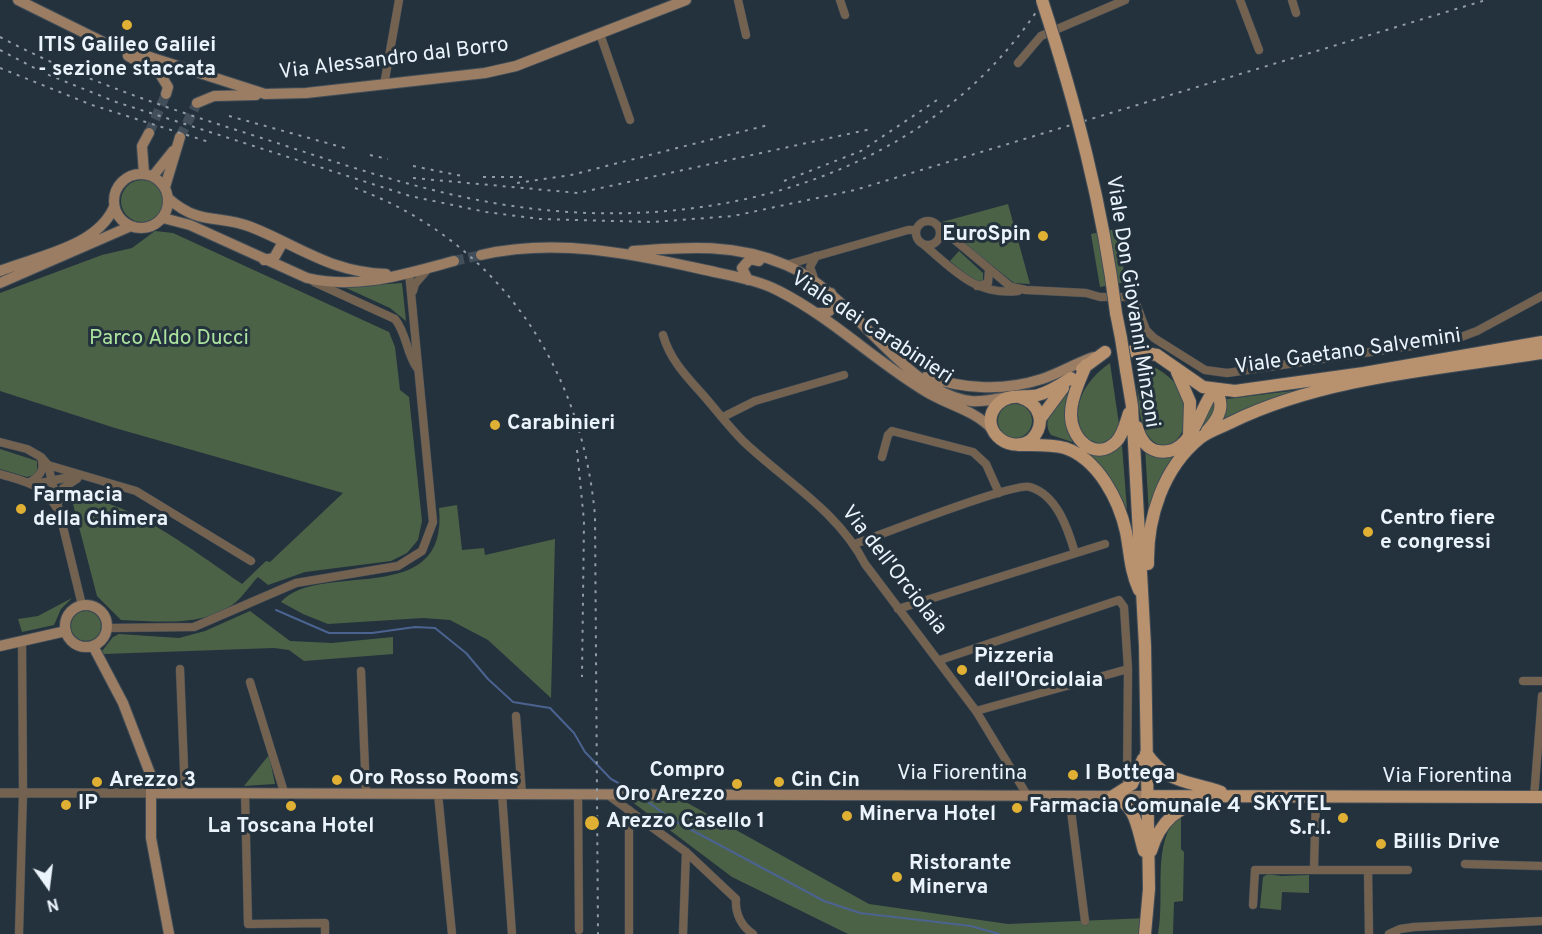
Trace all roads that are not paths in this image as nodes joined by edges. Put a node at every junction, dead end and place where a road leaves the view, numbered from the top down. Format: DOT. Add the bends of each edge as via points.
graph roads {
  1 [pos="18,0"];
  2 [pos="399,0"];
  3 [pos="686,0"];
  4 [pos="738,0"];
  5 [pos="840,0"];
  6 [pos="1042,0"];
  7 [pos="1125,0"];
  8 [pos="1240,0"];
  9 [pos="1292,0"];
  10 [pos="1296,13"];
  11 [pos="845,15"];
  12 [pos="600,34"];
  13 [pos="746,35"];
  14 [pos="103,42"];
  15 [pos="1259,50"];
  16 [pos="1018,63"];
  17 [pos="384,85"];
  18 [pos="166,92"];
  19 [pos="265,94"];
  20 [pos="197,103"];
  21 [pos="630,120"];
  22 [pos="149,133"];
  23 [pos="148,175"];
  24 [pos="165,187"];
  25 [pos="169,199"];
  26 [pos="114,207"];
  27 [pos="163,218"];
  28 [pos="131,226"];
  29 [pos="938,226"];
  30 [pos="916,230"];
  31 [pos="283,242"];
  32 [pos="923,244"];
  33 [pos="618,252"];
  34 [pos="481,255"];
  35 [pos="816,256"];
  36 [pos="264,260"];
  37 [pos="454,261"];
  38 [pos="783,264"];
  39 [pos="430,267"];
  40 [pos="989,270"];
  41 [pos="0,271"];
  42 [pos="410,272"];
  43 [pos="395,275"];
  44 [pos="307,278"];
  45 [pos="748,280"];
  46 [pos="815,281"];
  47 [pos="0,283"];
  48 [pos="975,286"];
  49 [pos="1026,290"];
  50 [pos="831,292"];
  51 [pos="1542,296"];
  52 [pos="412,298"];
  53 [pos="816,313"];
  54 [pos="663,335"];
  55 [pos="1542,343"];
  56 [pos="1133,351"];
  57 [pos="1105,352"];
  58 [pos="1542,353"];
  59 [pos="902,364"];
  60 [pos="1086,365"];
  61 [pos="418,369"];
  62 [pos="1175,369"];
  63 [pos="1435,370"];
  64 [pos="844,375"];
  65 [pos="1071,378"];
  66 [pos="1215,390"];
  67 [pos="1015,397"];
  68 [pos="1132,406"];
  69 [pos="723,417"];
  70 [pos="1040,420"];
  71 [pos="992,429"];
  72 [pos="1189,435"];
  73 [pos="1202,437"];
  74 [pos="0,442"];
  75 [pos="1018,445"];
  76 [pos="1090,448"];
  77 [pos="41,457"];
  78 [pos="882,457"];
  79 [pos="48,465"];
  80 [pos="0,474"];
  81 [pos="83,476"];
  82 [pos="52,480"];
  83 [pos="30,482"];
  84 [pos="999,493"];
  85 [pos="58,511"];
  86 [pos="855,544"];
  87 [pos="1105,544"];
  88 [pos="1075,553"];
  89 [pos="251,561"];
  90 [pos="1142,597"];
  91 [pos="82,606"];
  92 [pos="898,609"];
  93 [pos="108,628"];
  94 [pos="66,631"];
  95 [pos="22,641"];
  96 [pos="0,646"];
  97 [pos="93,646"];
  98 [pos="940,660"];
  99 [pos="180,669"];
  100 [pos="1128,669"];
  101 [pos="361,671"];
  102 [pos="1523,681"];
  103 [pos="1542,681"];
  104 [pos="250,682"];
  105 [pos="1542,696"];
  106 [pos="976,711"];
  107 [pos="516,716"];
  108 [pos="1146,752"];
  109 [pos="1128,785"];
  110 [pos="284,792"];
  111 [pos="0,793"];
  112 [pos="23,793"];
  113 [pos="152,793"];
  114 [pos="185,793"];
  115 [pos="366,793"];
  116 [pos="245,794"];
  117 [pos="438,794"];
  118 [pos="502,794"];
  119 [pos="522,794"];
  120 [pos="578,795"];
  121 [pos="608,795"];
  122 [pos="1027,795"];
  123 [pos="1069,795"];
  124 [pos="1229,795"];
  125 [pos="1113,796"];
  126 [pos="1147,796"];
  127 [pos="1316,796"];
  128 [pos="1538,797"];
  129 [pos="630,810"];
  130 [pos="686,852"];
  131 [pos="1148,864"];
  132 [pos="1465,864"];
  133 [pos="1542,866"];
  134 [pos="1314,868"];
  135 [pos="1368,870"];
  136 [pos="1408,870"];
  137 [pos="1254,905"];
  138 [pos="1085,921"];
  139 [pos="1542,921"];
  140 [pos="579,930"];
  141 [pos="19,934"];
  142 [pos="169,934"];
  143 [pos="325,934"];
  144 [pos="452,934"];
  145 [pos="512,934"];
  146 [pos="629,934"];
  147 [pos="683,934"];
  148 [pos="753,934"];
  149 [pos="1145,934"];
  150 [pos="1369,934"];
  151 [pos="1389,934"];
  1 -- 14 [label="main road"];
  2 -- 17 [label="street"];
  3 -- 12 [label="main road, Via Alessandro dal Borro"];
  4 -- 13 [label="street"];
  5 -- 11 [label="street"];
  6 -- 68 [label="main road, Viale Don Giovanni Minzoni, bridge" via="1095,187"];
  7 -- 16 [label="street" via="1041,36"];
  8 -- 15 [label="street"];
  9 -- 10 [label="street"];
  12 -- 17 [label="main road, Via Alessandro dal Borro" via="516,66"];
  12 -- 21 [label="street"];
  14 -- 18 [label="main road" via="160,74"];
  14 -- 19 [label="main road, Via Alessandro dal Borro"];
  17 -- 19 [label="main road, Via Alessandro dal Borro"];
  19 -- 20 [label="main road" via="214,96"];
  22 -- 23 [label="main road" via="142,146"];
  23 -- 24 [label="main road"];
  23 -- 24 [label="main road" via="180,137"];
  23 -- 26 [label="main road" via="128,177 119,185"];
  24 -- 25 [label="main road"];
  25 -- 27 [label="main road"];
  25 -- 31 [label="main road" via="194,217 242,224"];
  26 -- 28 [label="main road" via="120,219"];
  26 -- 41 [label="main road" via="110,217 91,235"];
  27 -- 28 [label="main road" via="149,228"];
  27 -- 36 [label="main road" via="190,225"];
  28 -- 47 [label="main road"];
  29 -- 30 [label="street" via="926,221"];
  29 -- 32 [label="street" via="937,241"];
  29 -- 40 [label="street"];
  30 -- 32 [label="street"];
  30 -- 35 [label="street"];
  31 -- 36 [label="main road" via="274,258"];
  31 -- 43 [label="main road" via="342,269"];
  32 -- 48 [label="street"];
  33 -- 34 [label="main road, Viale dei Carabinieri" via="540,246"];
  33 -- 38 [label="main road, Viale dei Carabinieri" via="723,248"];
  33 -- 45 [label="main road, Viale dei Carabinieri"];
  35 -- 38 [label="street"];
  35 -- 46 [label="street" via="810,267"];
  36 -- 44 [label="main road"];
  37 -- 39 [label="main road"];
  38 -- 45 [label="main road" via="750,259 742,268"];
  38 -- 46 [label="main road, Viale dei Carabinieri"];
  39 -- 42 [label="main road"];
  39 -- 52 [label="street" via="415,284"];
  40 -- 48 [label="street" via="988,282"];
  40 -- 49 [label="street" via="1011,287"];
  42 -- 43 [label="main road"];
  42 -- 52 [label="street"];
  43 -- 44 [label="main road" via="349,284"];
  44 -- 61 [label="street" via="395,319"];
  45 -- 53 [label="main road, Viale dei Carabinieri" via="777,290"];
  46 -- 50 [label="main road, Viale dei Carabinieri"];
  48 -- 49 [label="street" via="986,291"];
  49 -- 51 [label="street" via="1127,297 1135,301 1146,330 1154,339 1205,370 1227,373 1453,340"];
  50 -- 53 [label="main road" via="832,308"];
  50 -- 59 [label="main road, Viale dei Carabinieri"];
  52 -- 61 [label="street"];
  53 -- 71 [label="main road, Viale dei Carabinieri" via="926,392 980,417"];
  54 -- 69 [label="street, Via dell'Orciolaia" via="682,372"];
  55 -- 63 [label="main road"];
  55 -- 66 [label="main road, Viale Gaetano Salvemini" via="1364,373 1235,391"];
  56 -- 62 [label="main road, Viale Gaetano Salvemini" via="1157,355"];
  57 -- 59 [label="main road, Viale dei Carabinieri" via="1043,378 989,387 936,380"];
  57 -- 60 [label="main road"];
  58 -- 63 [label="main road"];
  59 -- 67 [label="main road, Viale dei Carabinieri" via="957,397 982,401"];
  60 -- 65 [label="main road"];
  60 -- 76 [label="main road" via="1071,413 1075,434"];
  61 -- 93 [label="street" via="433,522 422,551 398,566 296,583 194,627"];
  62 -- 66 [label="main road, Viale Gaetano Salvemini"];
  62 -- 72 [label="main road" via="1190,402"];
  63 -- 73 [label="main road" via="1299,395"];
  64 -- 69 [label="street" via="755,400"];
  65 -- 67 [label="main road" via="1050,391"];
  65 -- 70 [label="main road"];
  66 -- 72 [label="main road" via="1206,401 1196,429"];
  66 -- 73 [label="main road" via="1220,396 1220,413"];
  67 -- 70 [label="main road" via="1034,404"];
  67 -- 71 [label="main road" via="996,406 991,417"];
  68 -- 72 [label="main road" via="1140,437 1150,448 1172,449"];
  68 -- 76 [label="main road" via="1115,444 1098,450"];
  68 -- 90 [label="main road, Viale Don Giovanni Minzoni"];
  69 -- 86 [label="street, Via dell'Orciolaia" via="744,442 816,503"];
  70 -- 75 [label="main road" via="1035,436"];
  70 -- 76 [label="main road" via="1043,432 1050,438"];
  71 -- 75 [label="main road" via="1003,442"];
  73 -- 90 [label="main road" via="1161,490 1150,527 1148,576"];
  74 -- 77 [label="street"];
  75 -- 90 [label="main road" via="1064,448 1081,457 1103,479 1121,512 1132,576"];
  77 -- 79 [label="street"];
  77 -- 83 [label="street" via="44,464 40,474"];
  78 -- 84 [label="street" via="892,431 973,452 986,464"];
  79 -- 81 [label="street"];
  79 -- 82 [label="street"];
  80 -- 83 [label="street"];
  81 -- 82 [label="street"];
  81 -- 85 [label="street" via="63,488"];
  81 -- 89 [label="street" via="136,491"];
  82 -- 83 [label="street"];
  82 -- 85 [label="street"];
  83 -- 85 [label="street" via="45,492"];
  84 -- 86 [label="street"];
  84 -- 88 [label="street" via="1020,486 1039,491 1065,520"];
  85 -- 91 [label="street"];
  86 -- 92 [label="street, Via dell'Orciolaia"];
  87 -- 88 [label="street"];
  88 -- 92 [label="street"];
  90 -- 108 [label="main road, Viale Don Giovanni Minzoni"];
  91 -- 93 [label="main road" via="100,610"];
  91 -- 94 [label="main road" via="70,612"];
  92 -- 98 [label="street, Via dell'Orciolaia"];
  93 -- 97 [label="main road" via="103,639"];
  94 -- 95 [label="main road"];
  94 -- 97 [label="main road" via="73,643"];
  95 -- 96 [label="main road"];
  95 -- 112 [label="street"];
  97 -- 113 [label="main road" via="123,703 151,776"];
  98 -- 100 [label="street" via="1119,600 1124,607"];
  98 -- 106 [label="street, Via dell'Orciolaia"];
  99 -- 114 [label="street"];
  100 -- 106 [label="street"];
  100 -- 109 [label="street"];
  101 -- 115 [label="street"];
  102 -- 103 [label="street"];
  104 -- 110 [label="street"];
  105 -- 128 [label="street"];
  106 -- 122 [label="street, Via dell'Orciolaia"];
  107 -- 119 [label="street"];
  108 -- 109 [label="main road" via="1137,776"];
  108 -- 124 [label="main road" via="1162,774 1171,779"];
  108 -- 126 [label="main road, Viale Don Giovanni Minzoni"];
  109 -- 125 [label="main road"];
  110 -- 115 [label="main road, Via Fiorentina"];
  110 -- 116 [label="main road, Via Fiorentina"];
  111 -- 112 [label="street"];
  112 -- 113 [label="street"];
  112 -- 141 [label="street"];
  113 -- 114 [label="main road, Via Fiorentina"];
  113 -- 142 [label="main road" via="153,859"];
  114 -- 116 [label="main road, Via Fiorentina"];
  115 -- 117 [label="main road, Via Fiorentina"];
  116 -- 143 [label="street" via="248,924 325,923"];
  117 -- 118 [label="main road, Via Fiorentina"];
  117 -- 144 [label="street"];
  118 -- 119 [label="main road, Via Fiorentina"];
  118 -- 145 [label="street"];
  119 -- 120 [label="main road, Via Fiorentina"];
  120 -- 121 [label="main road, Via Fiorentina"];
  120 -- 140 [label="street"];
  121 -- 122 [label="main road, Via Fiorentina"];
  121 -- 129 [label="street"];
  122 -- 123 [label="main road, Via Fiorentina"];
  123 -- 125 [label="main road, Via Fiorentina"];
  123 -- 138 [label="street"];
  124 -- 126 [label="main road, Via Fiorentina"];
  124 -- 127 [label="main road, Via Fiorentina"];
  124 -- 131 [label="main road" via="1175,812 1155,840"];
  125 -- 126 [label="main road, Via Fiorentina"];
  125 -- 131 [label="main road" via="1131,808"];
  126 -- 131 [label="main road, Viale Don Giovanni Minzoni"];
  127 -- 128 [label="main road, Via Fiorentina"];
  127 -- 134 [label="street"];
  129 -- 130 [label="street"];
  129 -- 146 [label="street"];
  130 -- 147 [label="street"];
  130 -- 148 [label="street" via="736,899 741,922"];
  131 -- 149 [label="main road"];
  132 -- 133 [label="street"];
  134 -- 135 [label="street"];
  134 -- 137 [label="street" via="1255,870"];
  135 -- 136 [label="street"];
  135 -- 150 [label="street"];
  139 -- 151 [label="street" via="1414,927"];
}
